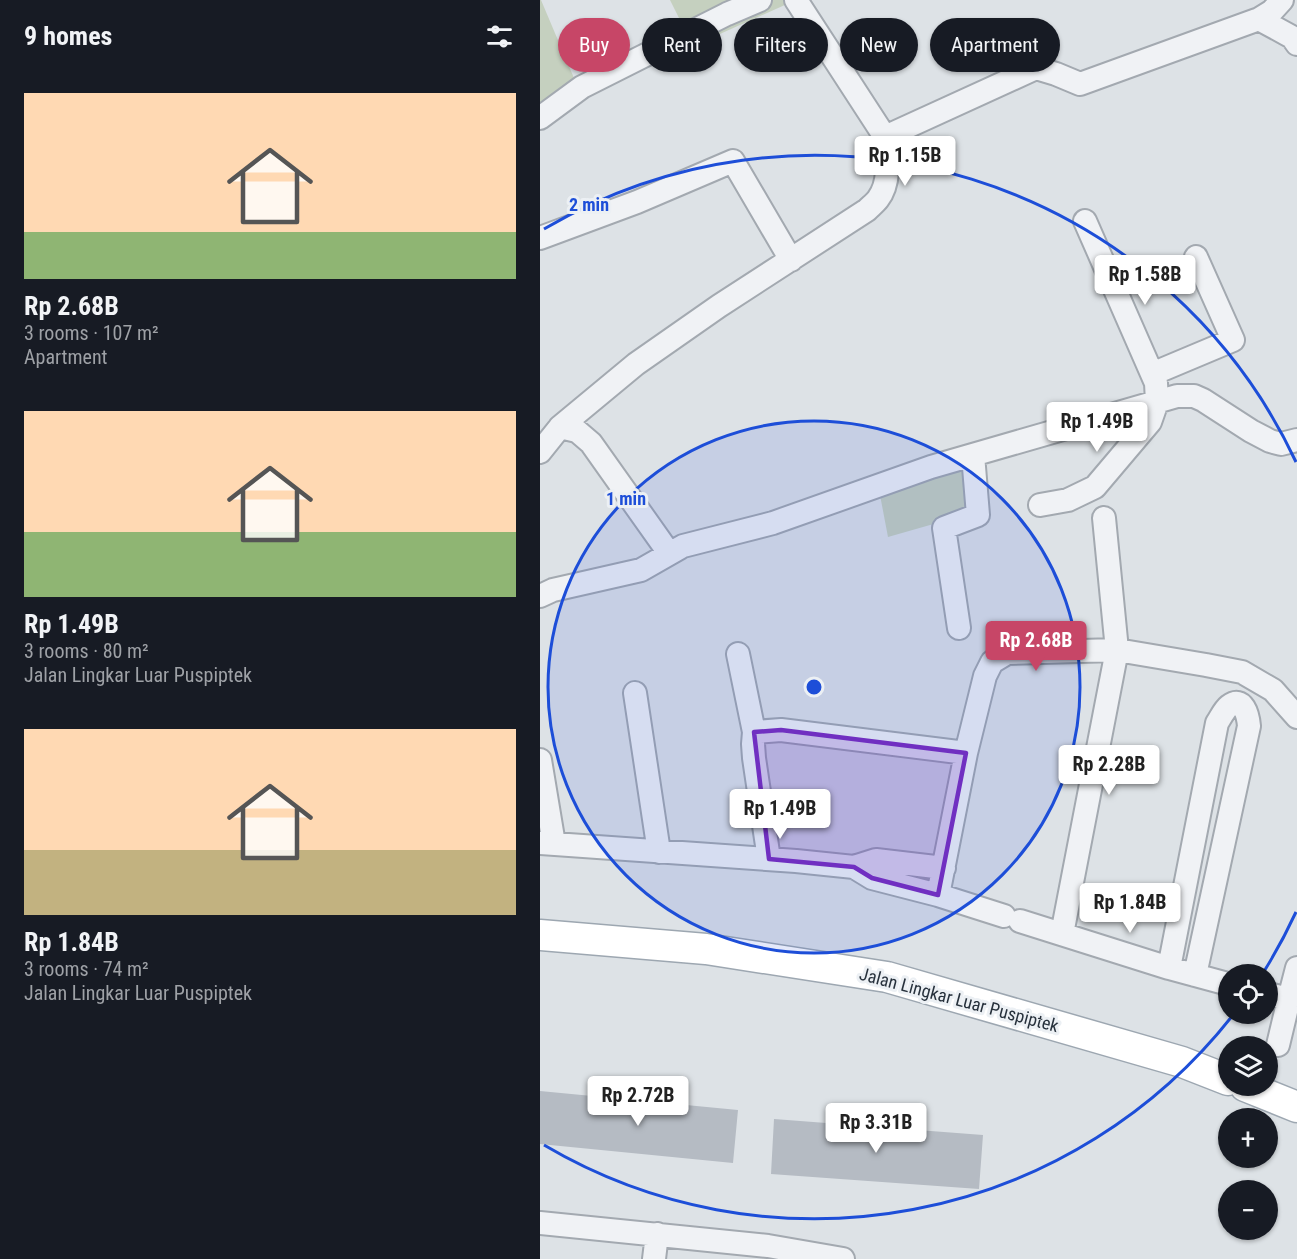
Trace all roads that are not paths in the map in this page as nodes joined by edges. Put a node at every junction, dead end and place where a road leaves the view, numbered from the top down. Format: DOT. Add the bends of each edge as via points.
graph roads {
  1 [pos="760,0"];
  2 [pos="796,0"];
  3 [pos="1282,0"];
  4 [pos="1259,19"];
  5 [pos="1297,44"];
  6 [pos="540,118"];
  7 [pos="885,137"];
  8 [pos="1085,221"];
  9 [pos="540,238"];
  10 [pos="1196,257"];
  11 [pos="791,260"];
  12 [pos="1152,374"];
  13 [pos="1156,402"];
  14 [pos="560,427"];
  15 [pos="1297,440"];
  16 [pos="540,452"];
  17 [pos="973,455"];
  18 [pos="1040,505"];
  19 [pos="1104,518"];
  20 [pos="669,553"];
  21 [pos="540,596"];
  22 [pos="959,628"];
  23 [pos="1117,650"];
  24 [pos="738,654"];
  25 [pos="635,693"];
  26 [pos="1297,717"];
  27 [pos="754,732"];
  28 [pos="966,753"];
  29 [pos="540,760"];
  30 [pos="547,844"];
  31 [pos="659,852"];
  32 [pos="769,859"];
  33 [pos="854,867"];
  34 [pos="944,867"];
  35 [pos="938,896"];
  36 [pos="1062,934"];
  37 [pos="540,935"];
  38 [pos="1169,968"];
  39 [pos="1297,968"];
  40 [pos="1195,975"];
  41 [pos="1218,981"];
  42 [pos="1278,996"];
  43 [pos="1218,1076"];
  44 [pos="1270,1096"];
  45 [pos="1297,1107"];
  46 [pos="540,1223"];
  47 [pos="657,1234"];
  48 [pos="654,1259"];
  49 [pos="843,1259"];
  1 -- 6 [label="street" via="582,87"];
  2 -- 7 [label="street"];
  3 -- 4 [label="street"];
  4 -- 5 [label="street" via="1292,37"];
  4 -- 7 [label="street" via="1080,84 1036,68"];
  7 -- 11 [label="street" via="888,163 885,185 878,198 867,210"];
  8 -- 12 [label="street"];
  9 -- 11 [label="street" via="733,161"];
  10 -- 12 [label="street" via="1233,340"];
  11 -- 14 [label="street" via="636,364"];
  12 -- 13 [label="street"];
  13 -- 15 [label="street" via="1194,396 1270,441 1281,444"];
  13 -- 17 [label="street"];
  13 -- 18 [label="street" via="1150,422 1095,487 1068,500"];
  14 -- 16 [label="street"];
  14 -- 20 [label="street" via="577,431 591,443"];
  17 -- 20 [label="street" via="773,523 682,546"];
  17 -- 22 [label="street" via="978,515 944,528"];
  19 -- 23 [label="street"];
  20 -- 21 [label="street" via="641,570"];
  23 -- 26 [label="street" via="1242,672 1273,690"];
  23 -- 28 [label="street" via="1006,652 992,662 985,676"];
  23 -- 36 [label="street"];
  24 -- 27 [label="street"];
  25 -- 31 [label="street"];
  27 -- 28 [label="street" via="781,730"];
  27 -- 32 [label="street" via="754,758"];
  28 -- 34 [label="street"];
  29 -- 30 [label="street"];
  30 -- 31 [label="street"];
  31 -- 32 [label="street"];
  32 -- 33 [label="street"];
  33 -- 34 [label="street" via="876,860"];
  33 -- 35 [label="street" via="872,878"];
  34 -- 35 [label="street"];
  35 -- 36 [label="street"];
  36 -- 38 [label="street"];
  37 -- 43 [label="main road, Jalan Lingkar Luar Puspiptek" via="706,949 888,977 1182,1062"];
  38 -- 40 [label="street"];
  38 -- 40 [label="street" via="1218,723 1227,708 1240,703 1246,709 1248,726"];
  39 -- 42 [label="street"];
  40 -- 41 [label="street"];
  44 -- 45 [label="main road"];
  46 -- 47 [label="street"];
  47 -- 48 [label="street"];
  47 -- 49 [label="street"];
}
